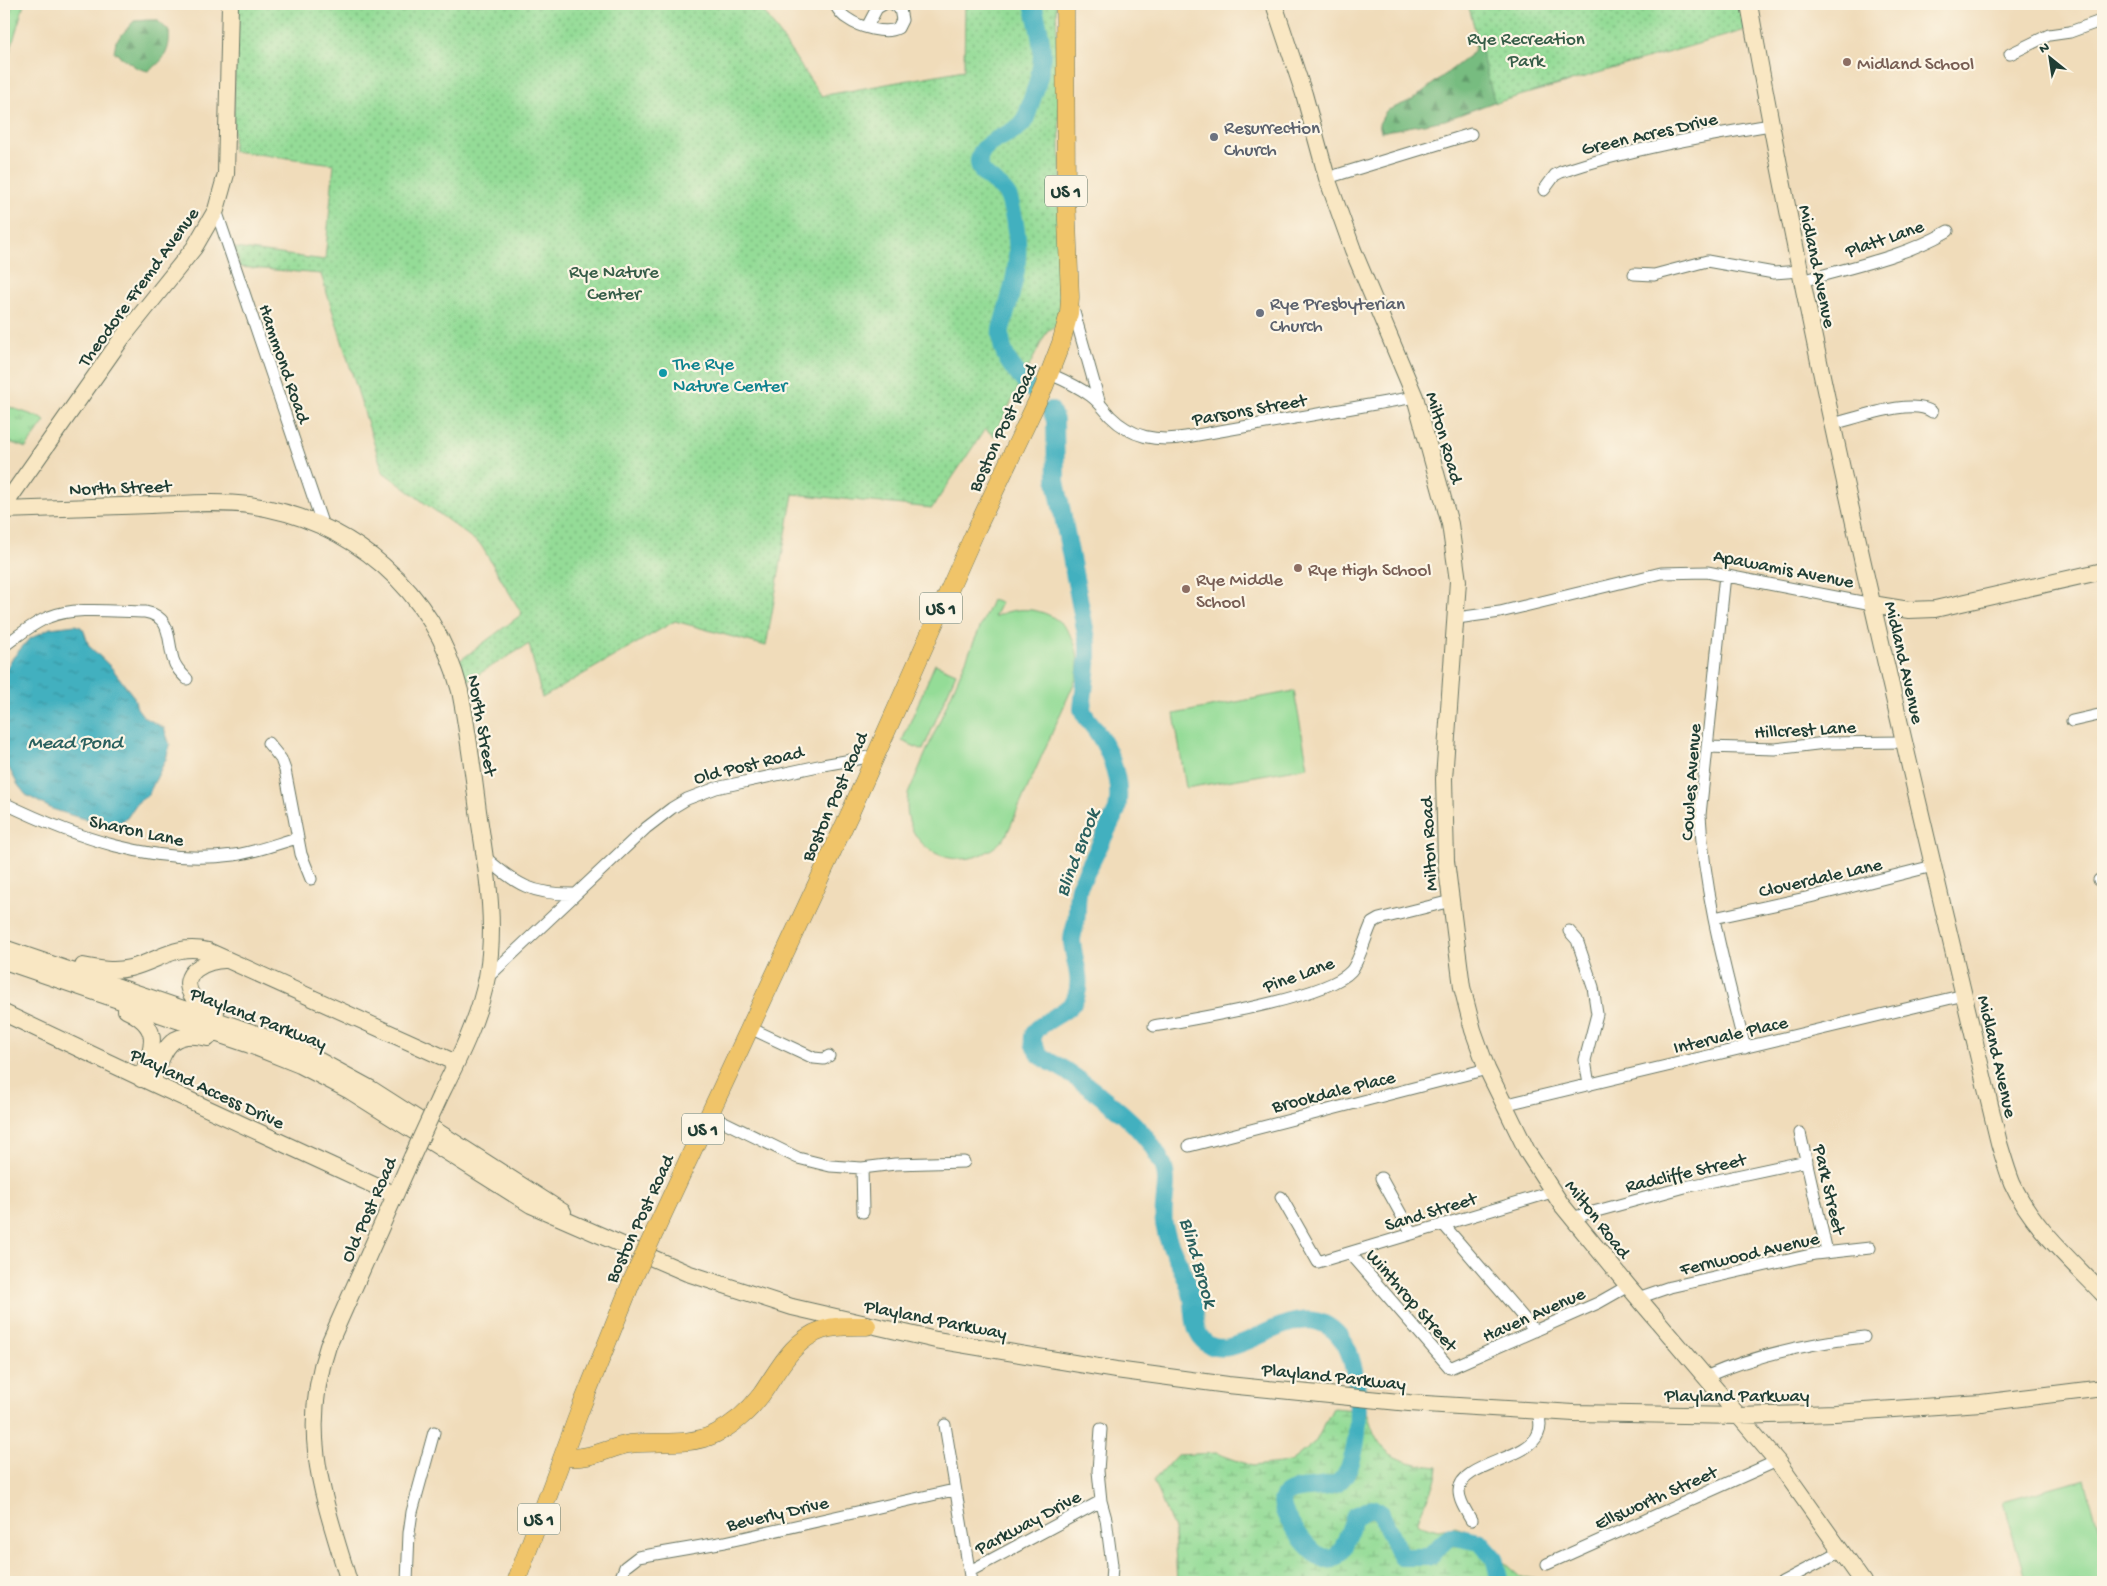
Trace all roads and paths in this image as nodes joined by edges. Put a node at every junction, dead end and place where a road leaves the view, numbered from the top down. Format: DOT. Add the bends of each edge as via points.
graph roads {
  1 [pos="230,4"];
  2 [pos="835,4"];
  3 [pos="884,4"];
  4 [pos="893,4"];
  5 [pos="1065,4"];
  6 [pos="1274,4"];
  7 [pos="1749,4"];
  8 [pos="2103,20"];
  9 [pos="867,26"];
  10 [pos="2010,54"];
  11 [pos="1770,125"];
  12 [pos="1472,134"];
  13 [pos="1327,178"];
  14 [pos="1544,190"];
  15 [pos="216,210"];
  16 [pos="1948,231"];
  17 [pos="1634,274"];
  18 [pos="1801,276"];
  19 [pos="1070,297"];
  20 [pos="1050,374"];
  21 [pos="1415,397"];
  22 [pos="1100,404"];
  23 [pos="1932,412"];
  24 [pos="1832,424"];
  25 [pos="4,506"];
  26 [pos="4,510"];
  27 [pos="323,526"];
  28 [pos="2103,571"];
  29 [pos="1725,575"];
  30 [pos="1872,604"];
  31 [pos="1457,618"];
  32 [pos="4,646"];
  33 [pos="187,678"];
  34 [pos="2103,714"];
  35 [pos="2072,721"];
  36 [pos="268,742"];
  37 [pos="1904,742"];
  38 [pos="1707,747"];
  39 [pos="874,756"];
  40 [pos="4,802"];
  41 [pos="297,838"];
  42 [pos="485,857"];
  43 [pos="1933,866"];
  44 [pos="311,879"];
  45 [pos="576,894"];
  46 [pos="1451,902"];
  47 [pos="1714,918"];
  48 [pos="1569,931"];
  49 [pos="4,948"];
  50 [pos="27,956"];
  51 [pos="4,961"];
  52 [pos="231,961"];
  53 [pos="487,978"];
  54 [pos="57,979"];
  55 [pos="1964,995"];
  56 [pos="4,1013"];
  57 [pos="1154,1026"];
  58 [pos="750,1028"];
  59 [pos="272,1039"];
  60 [pos="1745,1048"];
  61 [pos="829,1056"];
  62 [pos="284,1058"];
  63 [pos="456,1063"];
  64 [pos="1487,1069"];
  65 [pos="147,1081"];
  66 [pos="1589,1085"];
  67 [pos="1503,1105"];
  68 [pos="710,1115"];
  69 [pos="1800,1134"];
  70 [pos="1189,1146"];
  71 [pos="964,1162"];
  72 [pos="1807,1162"];
  73 [pos="862,1168"];
  74 [pos="1381,1178"];
  75 [pos="1552,1192"];
  76 [pos="395,1196"];
  77 [pos="1281,1197"];
  78 [pos="863,1212"];
  79 [pos="1571,1218"];
  80 [pos="1443,1224"];
  81 [pos="582,1227"];
  82 [pos="1412,1234"];
  83 [pos="1870,1248"];
  84 [pos="1827,1252"];
  85 [pos="1350,1253"];
  86 [pos="1633,1292"];
  87 [pos="2103,1294"];
  88 [pos="867,1326"];
  89 [pos="1535,1331"];
  90 [pos="1864,1337"];
  91 [pos="1450,1368"];
  92 [pos="1705,1376"];
  93 [pos="2103,1388"];
  94 [pos="1538,1411"];
  95 [pos="1738,1416"];
  96 [pos="945,1425"];
  97 [pos="1101,1430"];
  98 [pos="434,1432"];
  99 [pos="563,1456"];
  100 [pos="1778,1461"];
  101 [pos="954,1490"];
  102 [pos="1101,1501"];
  103 [pos="1471,1520"];
  104 [pos="1841,1552"];
  105 [pos="1547,1564"];
  106 [pos="971,1576"];
  107 [pos="348,1582"];
  108 [pos="407,1582"];
  109 [pos="516,1582"];
  110 [pos="619,1582"];
  111 [pos="1111,1582"];
  112 [pos="1782,1582"];
  113 [pos="1862,1582"];
  1 -- 15 [label="street, Theodore Fremd Avenue" via="226,174"];
  2 -- 9 [label="street" via="849,21"];
  3 -- 9 [label="street" via="877,8"];
  4 -- 9 [label="street" via="902,13 898,28 887,31"];
  5 -- 19 [label="main road, Boston Post Road / US 1"];
  6 -- 13 [label="street, Milton Road"];
  7 -- 11 [label="street, Midland Avenue"];
  8 -- 10 [label="street" via="2070,32 2049,35"];
  11 -- 14 [label="street, Green Acres Drive" via="1680,140 1604,158 1555,175"];
  11 -- 18 [label="street, Midland Avenue"];
  12 -- 13 [label="street"];
  13 -- 21 [label="street, Milton Road" via="1353,250"];
  15 -- 25 [label="street, Theodore Fremd Avenue" via="194,248 122,338"];
  15 -- 27 [label="street, Hammond Road"];
  16 -- 18 [label="street, Platt Lane" via="1908,250"];
  17 -- 18 [label="street" via="1654,275 1707,261"];
  18 -- 24 [label="street, Midland Avenue"];
  19 -- 20 [label="main road, Boston Post Road / US 1" via="1066,328"];
  19 -- 22 [label="street"];
  20 -- 22 [label="street, Parsons Street" via="1080,389"];
  20 -- 39 [label="main road, Boston Post Road / US 1"];
  21 -- 22 [label="street, Parsons Street" via="1170,440 1135,434"];
  21 -- 31 [label="street, Milton Road" via="1451,533 1458,580"];
  23 -- 24 [label="street" via="1917,406"];
  24 -- 30 [label="street, Midland Avenue"];
  26 -- 27 [label="street, North Street" via="230,503 286,513"];
  27 -- 42 [label="street, North Street" via="368,553 397,578 421,607 442,641 460,691"];
  28 -- 30 [label="street, Apawamis Avenue" via="1935,609 1909,610"];
  29 -- 30 [label="street, Apawamis Avenue"];
  29 -- 31 [label="street, Apawamis Avenue" via="1661,573 1528,606"];
  29 -- 38 [label="street, Cowles Avenue"];
  30 -- 37 [label="street, Midland Avenue"];
  31 -- 46 [label="street, Milton Road" via="1444,779 1445,852"];
  32 -- 33 [label="street" via="51,616 76,612 145,612 164,623 173,659"];
  34 -- 35 [label="street"];
  36 -- 41 [label="street" via="285,770"];
  37 -- 38 [label="street, Hillcrest Lane" via="1825,743 1775,749"];
  37 -- 43 [label="street, Midland Avenue"];
  38 -- 47 [label="street, Cowles Avenue" via="1700,815 1702,854"];
  39 -- 45 [label="street, Old Post Road" via="732,784 687,799 646,828"];
  39 -- 58 [label="main road, Boston Post Road / US 1"];
  40 -- 41 [label="street, Sharon Lane" via="86,837 170,856 204,858 237,855"];
  41 -- 44 [label="street"];
  42 -- 45 [label="street" via="520,885 549,893"];
  42 -- 53 [label="street, North Street" via="492,934"];
  43 -- 47 [label="street, Cloverdale Lane"];
  43 -- 55 [label="street, Midland Avenue"];
  45 -- 53 [label="street, Old Post Road"];
  46 -- 57 [label="street, Pine Lane" via="1372,923 1351,971 1335,982 1286,999"];
  46 -- 64 [label="street, Milton Road" via="1462,987 1472,1030"];
  47 -- 60 [label="street, Cowles Avenue"];
  48 -- 66 [label="street" via="1577,940 1592,987 1596,1014 1586,1055"];
  49 -- 50 [label="street, Playland Parkway"];
  50 -- 52 [label="street" via="109,970 129,968 190,948 208,951"];
  50 -- 59 [label="street, Playland Parkway"];
  51 -- 54 [label="street, Playland Parkway"];
  52 -- 59 [label="street" via="202,964 191,976 190,991 200,1004"];
  52 -- 63 [label="street"];
  53 -- 63 [label="street, Old Post Road" via="474,1022"];
  54 -- 62 [label="street, Playland Parkway"];
  54 -- 65 [label="street" via="135,1014 150,1026 153,1042"];
  55 -- 60 [label="street, Intervale Place"];
  55 -- 87 [label="street, Midland Avenue" via="2012,1183 2044,1231"];
  56 -- 65 [label="street, Playland Access Drive"];
  58 -- 61 [label="street" via="814,1058"];
  58 -- 68 [label="main road, Boston Post Road / US 1"];
  59 -- 81 [label="street, Playland Parkway" via="314,1057 371,1089 539,1195"];
  60 -- 66 [label="street, Intervale Place"];
  62 -- 65 [label="street" via="198,1036 181,1036 169,1044"];
  62 -- 81 [label="street, Playland Parkway" via="350,1091 531,1205"];
  63 -- 76 [label="street, Old Post Road, bridge"];
  64 -- 67 [label="street, Milton Road"];
  64 -- 70 [label="street, Brookdale Place"];
  65 -- 76 [label="street, Playland Access Drive"];
  66 -- 67 [label="street, Intervale Place"];
  67 -- 75 [label="street, Milton Road"];
  68 -- 73 [label="street" via="798,1158 830,1166"];
  68 -- 99 [label="main road, Boston Post Road / US 1, bridge" via="632,1281"];
  69 -- 72 [label="street, Park Street"];
  71 -- 73 [label="street"];
  72 -- 79 [label="street, Radcliffe Street" via="1685,1188"];
  72 -- 84 [label="street, Park Street"];
  73 -- 78 [label="street"];
  74 -- 82 [label="street"];
  75 -- 79 [label="street, Milton Road"];
  75 -- 80 [label="street, Sand Street"];
  76 -- 107 [label="street, Old Post Road" via="328,1346 315,1400 317,1468"];
  77 -- 85 [label="street, Sand Street" via="1318,1262"];
  79 -- 86 [label="street, Milton Road"];
  80 -- 82 [label="street, Sand Street"];
  80 -- 89 [label="street"];
  81 -- 88 [label="street, Playland Parkway" via="659,1262 721,1285"];
  82 -- 85 [label="street, Sand Street"];
  83 -- 84 [label="street, Fernwood Avenue"];
  84 -- 86 [label="street, Fernwood Avenue" via="1670,1287"];
  85 -- 91 [label="street, Winthrop Street"];
  86 -- 89 [label="street, Haven Avenue" via="1598,1303"];
  86 -- 92 [label="street, Milton Road"];
  88 -- 94 [label="street, Playland Parkway" via="1116,1370 1329,1395"];
  88 -- 99 [label="main road" via="835,1327 802,1341 785,1358 746,1412 715,1434 690,1442 633,1444 587,1457"];
  89 -- 91 [label="street, Haven Avenue"];
  90 -- 92 [label="street" via="1824,1342 1752,1359"];
  92 -- 95 [label="street, Milton Road"];
  93 -- 95 [label="street, Playland Parkway" via="1936,1407"];
  94 -- 95 [label="street, Playland Parkway"];
  94 -- 103 [label="street" via="1540,1426 1536,1439 1517,1452 1474,1472 1462,1482 1459,1496"];
  95 -- 100 [label="street, Milton Road"];
  96 -- 101 [label="street"];
  97 -- 102 [label="street" via="1098,1471"];
  98 -- 108 [label="street" via="412,1512"];
  99 -- 109 [label="main road, Boston Post Road / US 1"];
  100 -- 104 [label="street, Milton Road"];
  100 -- 105 [label="street, Ellsworth Street"];
  101 -- 106 [label="street"];
  101 -- 110 [label="street, Beverly Drive" via="725,1542 638,1557 625,1567"];
  102 -- 106 [label="street, Parkway Drive"];
  102 -- 111 [label="street" via="1112,1565"];
  104 -- 112 [label="street"];
  104 -- 113 [label="street, Milton Road"];
}
